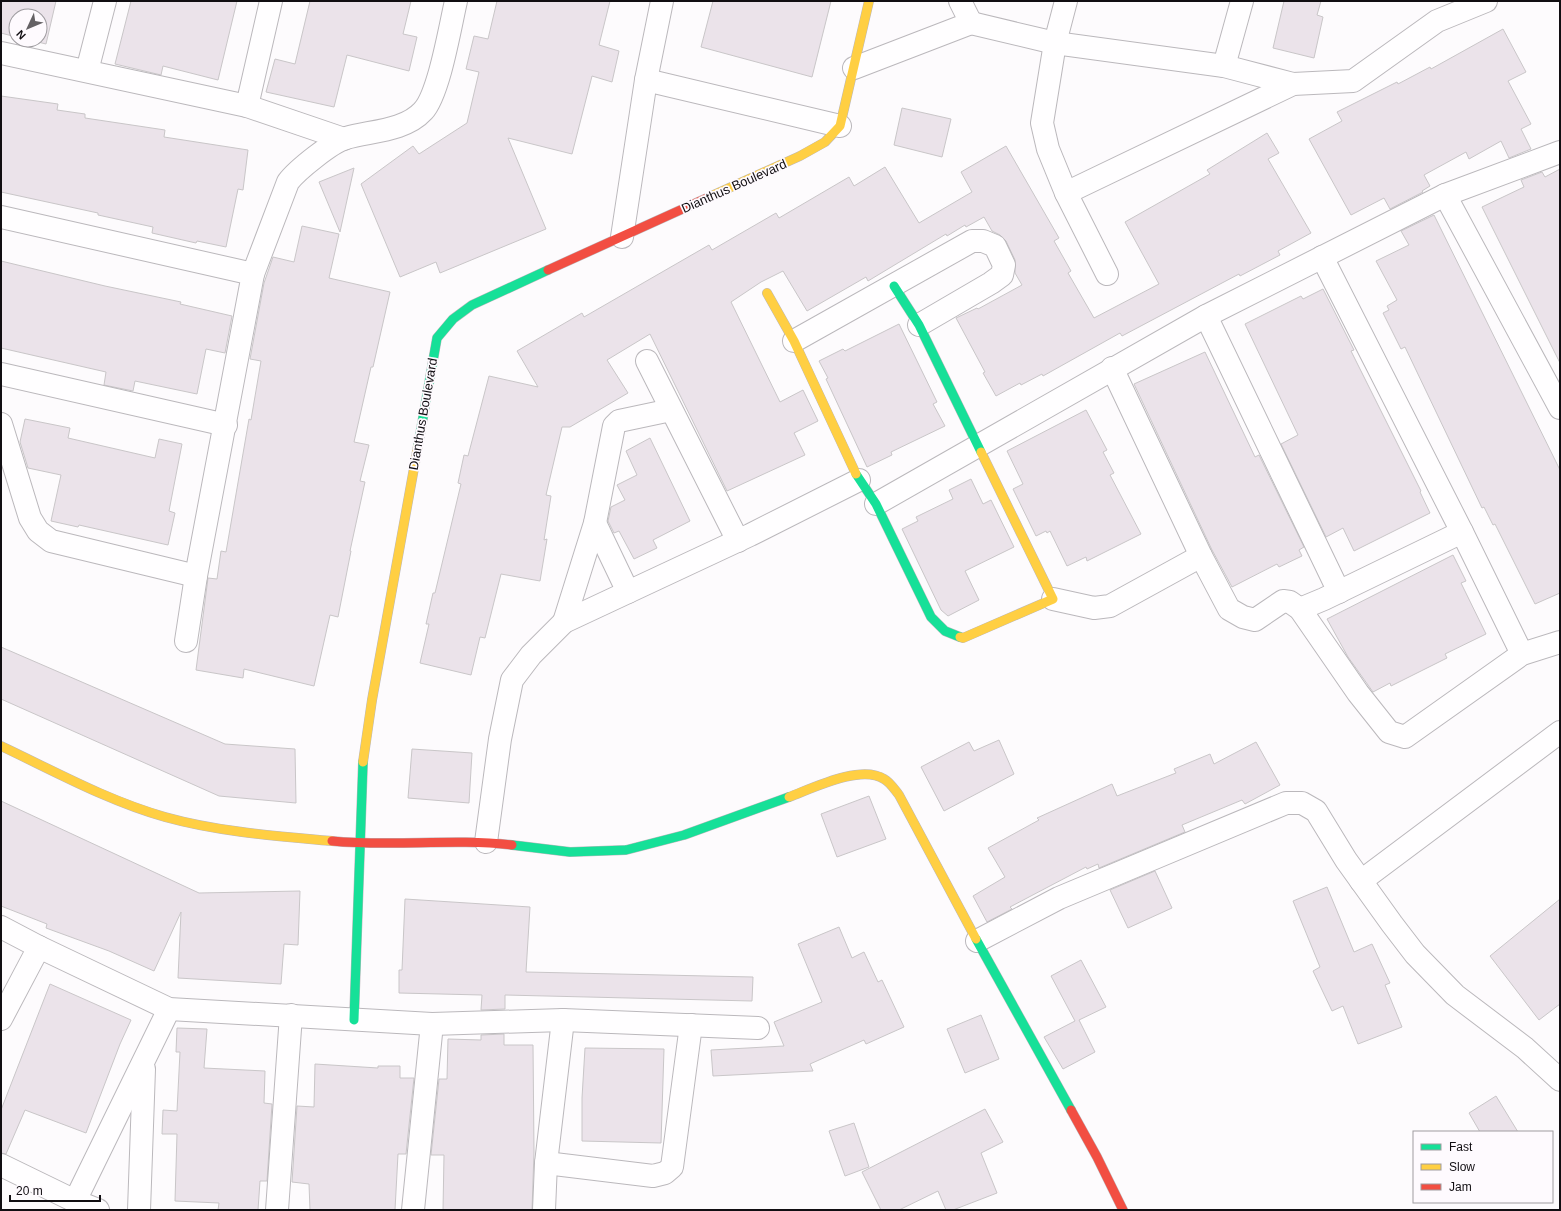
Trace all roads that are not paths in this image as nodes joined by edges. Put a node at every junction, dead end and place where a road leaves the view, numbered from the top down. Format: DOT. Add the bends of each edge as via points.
graph roads {
  1 [pos="105,1"];
  2 [pos="271,1"];
  3 [pos="456,1"];
  4 [pos="662,1"];
  5 [pos="869,1"];
  6 [pos="960,1"];
  7 [pos="1066,1"];
  8 [pos="1242,1"];
  9 [pos="1486,1"];
  10 [pos="1439,11"];
  11 [pos="971,23"];
  12 [pos="1055,44"];
  13 [pos="1,52"];
  14 [pos="1224,66"];
  15 [pos="854,68"];
  16 [pos="87,71"];
  17 [pos="646,80"];
  18 [pos="1293,84"];
  19 [pos="247,106"];
  20 [pos="840,126"];
  21 [pos="344,139"];
  22 [pos="1560,152"];
  23 [pos="1066,193"];
  24 [pos="1445,195"];
  25 [pos="1,217"];
  26 [pos="622,237"];
  27 [pos="1322,257"];
  28 [pos="253,274"];
  29 [pos="1107,274"];
  30 [pos="894,286"];
  31 [pos="767,293"];
  32 [pos="1206,316"];
  33 [pos="919,325"];
  34 [pos="794,341"];
  35 [pos="647,361"];
  36 [pos="1112,368"];
  37 [pos="1,374"];
  38 [pos="1560,408"];
  39 [pos="670,410"];
  40 [pos="1,424"];
  41 [pos="226,425"];
  42 [pos="978,446"];
  43 [pos="859,480"];
  44 [pos="876,504"];
  45 [pos="596,523"];
  46 [pos="1462,532"];
  47 [pos="738,541"];
  48 [pos="1200,556"];
  49 [pos="196,576"];
  50 [pos="628,592"];
  51 [pos="1339,592"];
  52 [pos="1053,599"];
  53 [pos="1300,609"];
  54 [pos="564,622"];
  55 [pos="186,641"];
  56 [pos="1560,642"];
  57 [pos="1522,654"];
  58 [pos="1560,732"];
  59 [pos="1,746"];
  60 [pos="486,842"];
  61 [pos="359,844"];
  62 [pos="1361,881"];
  63 [pos="1,927"];
  64 [pos="977,941"];
  65 [pos="39,947"];
  66 [pos="169,1009"];
  67 [pos="291,1015"];
  68 [pos="1,1019"];
  69 [pos="354,1020"];
  70 [pos="563,1020"];
  71 [pos="432,1024"];
  72 [pos="691,1026"];
  73 [pos="758,1028"];
  74 [pos="144,1062"];
  75 [pos="1560,1080"];
  76 [pos="546,1163"];
  77 [pos="1,1165"];
  78 [pos="75,1201"];
  79 [pos="98,1210"];
  80 [pos="138,1210"];
  81 [pos="277,1210"];
  82 [pos="413,1210"];
  83 [pos="544,1210"];
  84 [pos="1123,1210"];
  1 -- 16 [label="street"];
  2 -- 19 [label="street"];
  3 -- 21 [label="street" via="433,95 423,112 406,123"];
  4 -- 17 [label="street"];
  5 -- 15 [label="street, Dianthus Boulevard"];
  6 -- 11 [label="street"];
  7 -- 12 [label="street"];
  8 -- 14 [label="street"];
  9 -- 10 [label="street"];
  10 -- 18 [label="street" via="1353,81"];
  11 -- 12 [label="street"];
  11 -- 15 [label="street"];
  12 -- 14 [label="street"];
  12 -- 23 [label="street" via="1042,123 1048,149"];
  13 -- 16 [label="street"];
  14 -- 18 [label="street"];
  15 -- 20 [label="street, Dianthus Boulevard"];
  16 -- 19 [label="street"];
  17 -- 20 [label="street"];
  17 -- 26 [label="street"];
  18 -- 23 [label="street"];
  19 -- 21 [label="street"];
  20 -- 26 [label="street, Dianthus Boulevard" via="825,142 800,156"];
  21 -- 28 [label="street" via="300,168 288,182"];
  22 -- 24 [label="street"];
  23 -- 29 [label="street"];
  24 -- 27 [label="street"];
  24 -- 38 [label="street"];
  25 -- 28 [label="street"];
  26 -- 61 [label="street, Dianthus Boulevard" via="472,305 453,319 437,338 372,700 363,760"];
  27 -- 32 [label="street"];
  27 -- 46 [label="street"];
  28 -- 41 [label="street"];
  30 -- 33 [label="street"];
  30 -- 33 [label="street" via="972,241 983,241 995,246 1004,265 1002,275 991,284"];
  30 -- 34 [label="street"];
  31 -- 34 [label="street"];
  32 -- 36 [label="street"];
  32 -- 51 [label="street"];
  33 -- 42 [label="street"];
  34 -- 43 [label="street"];
  35 -- 39 [label="street"];
  36 -- 42 [label="street"];
  36 -- 48 [label="street"];
  37 -- 41 [label="street"];
  39 -- 45 [label="street" via="619,421 614,426"];
  39 -- 47 [label="street"];
  40 -- 49 [label="street" via="30,518 38,531 51,541"];
  41 -- 49 [label="street"];
  42 -- 44 [label="street"];
  42 -- 52 [label="street"];
  43 -- 44 [label="street"];
  43 -- 47 [label="street"];
  44 -- 52 [label="street" via="931,617 946,631 963,638"];
  45 -- 50 [label="street"];
  45 -- 54 [label="street"];
  46 -- 51 [label="street"];
  46 -- 57 [label="street"];
  47 -- 50 [label="street"];
  48 -- 52 [label="street" via="1110,606 1094,608"];
  48 -- 53 [label="street" via="1229,609 1243,617 1255,620 1283,601 1290,602"];
  49 -- 55 [label="street"];
  50 -- 54 [label="street"];
  51 -- 53 [label="street"];
  53 -- 57 [label="street" via="1358,693 1389,732 1405,737"];
  54 -- 60 [label="street" via="531,655 512,680 500,739"];
  56 -- 57 [label="street"];
  58 -- 62 [label="street"];
  59 -- 61 [label="street" via="122,803 165,817 229,831"];
  60 -- 61 [label="street"];
  60 -- 64 [label="street" via="570,852 626,850 684,835 835,780 869,773 884,779 899,795"];
  61 -- 69 [label="street, Dianthus Boulevard"];
  62 -- 64 [label="street" via="1316,811 1302,802 1286,803 1059,898"];
  62 -- 75 [label="street" via="1415,954 1455,995 1525,1048"];
  63 -- 65 [label="street"];
  64 -- 84 [label="street" via="1097,1157"];
  65 -- 66 [label="street"];
  65 -- 68 [label="street"];
  66 -- 67 [label="street"];
  66 -- 74 [label="street"];
  67 -- 69 [label="street"];
  67 -- 81 [label="street"];
  69 -- 71 [label="street"];
  70 -- 71 [label="street"];
  70 -- 72 [label="street"];
  70 -- 76 [label="street"];
  71 -- 82 [label="street"];
  72 -- 73 [label="street"];
  72 -- 76 [label="street" via="672,1167 665,1173 653,1176"];
  74 -- 78 [label="street"];
  74 -- 80 [label="street"];
  76 -- 83 [label="street"];
  77 -- 78 [label="street"];
  78 -- 79 [label="street"];
}
